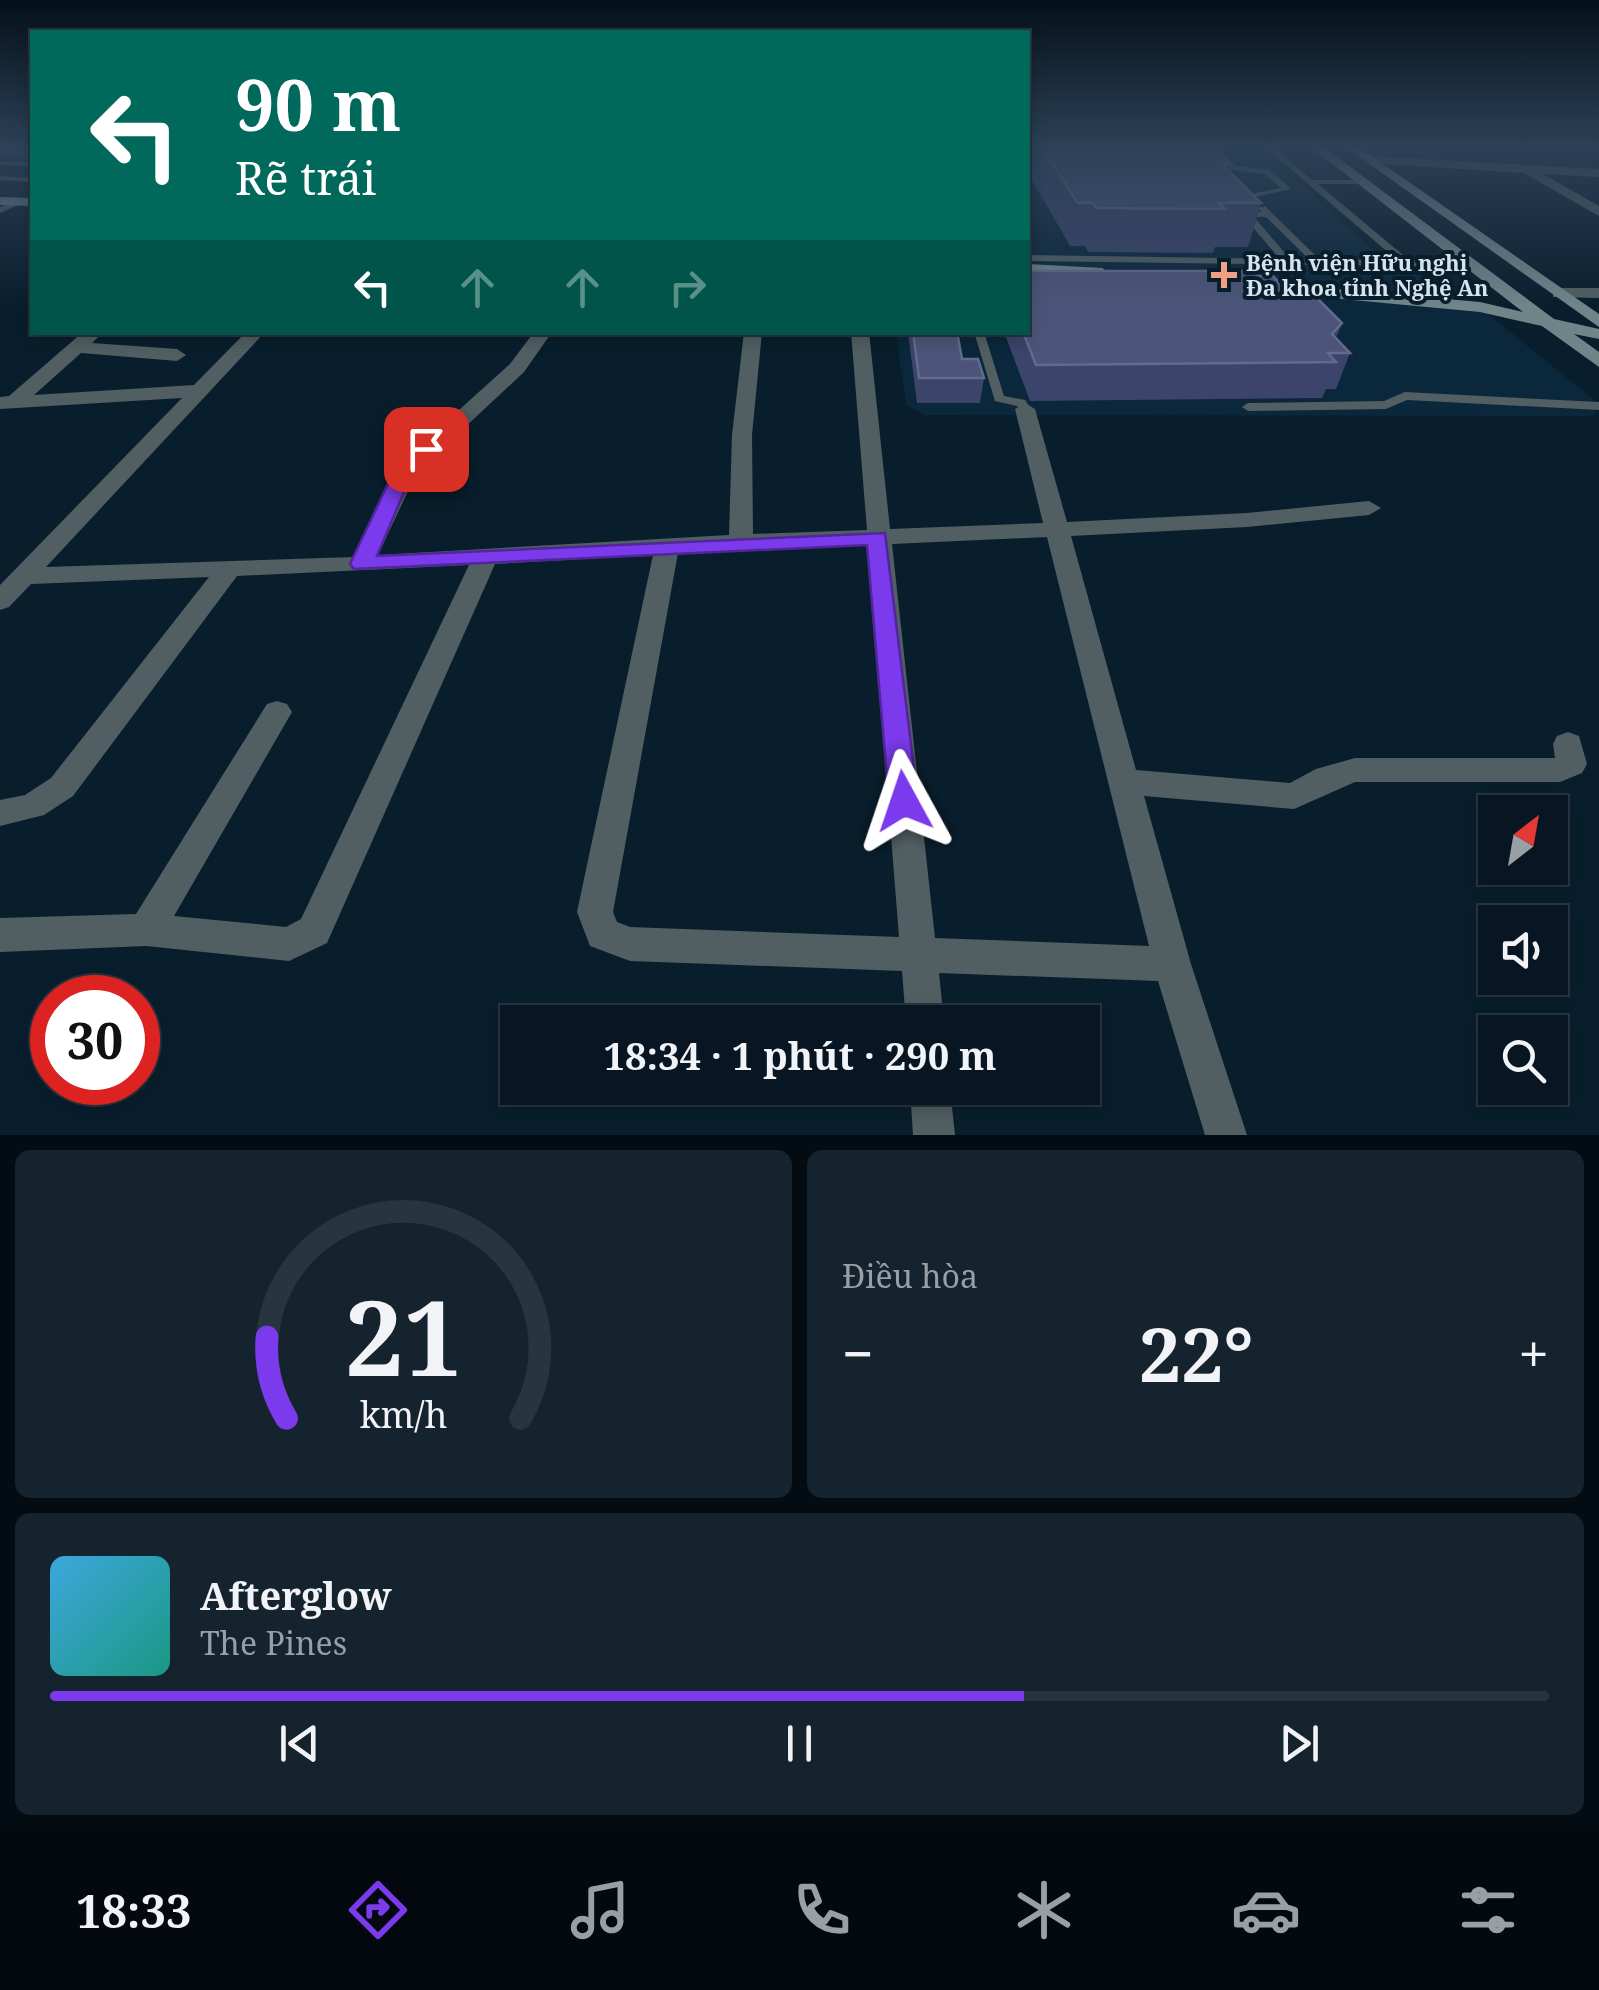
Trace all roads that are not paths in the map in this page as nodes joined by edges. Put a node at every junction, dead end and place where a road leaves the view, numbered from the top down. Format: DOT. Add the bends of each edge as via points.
graph roads {
  1 [pos="0,201"];
  2 [pos="1235,201"];
  3 [pos="1250,201"];
  4 [pos="1333,201"];
  5 [pos="1388,201"];
  6 [pos="1428,201"];
  7 [pos="28,202"];
  8 [pos="0,210"];
  9 [pos="1269,214"];
  10 [pos="1248,215"];
  11 [pos="1030,258"];
  12 [pos="1286,260"];
  13 [pos="1314,260"];
  14 [pos="1405,262"];
  15 [pos="1471,264"];
  16 [pos="1030,270"];
  17 [pos="1166,279"];
  18 [pos="1224,284"];
  19 [pos="1558,293"];
  20 [pos="1599,293"];
  21 [pos="1547,322"];
  22 [pos="1599,322"];
  23 [pos="1599,334"];
  24 [pos="90,335"];
  25 [pos="253,335"];
  26 [pos="541,335"];
  27 [pos="753,335"];
  28 [pos="860,335"];
  29 [pos="979,335"];
  30 [pos="75,347"];
  31 [pos="177,355"];
  32 [pos="1599,361"];
  33 [pos="198,391"];
  34 [pos="6,403"];
  35 [pos="1599,406"];
  36 [pos="1248,407"];
  37 [pos="1025,410"];
  38 [pos="1369,508"];
  39 [pos="1055,530"];
  40 [pos="878,538"];
  41 [pos="741,542"];
  42 [pos="666,547"];
  43 [pos="486,556"];
  44 [pos="362,564"];
  45 [pos="230,568"];
  46 [pos="23,576"];
  47 [pos="0,600"];
  48 [pos="276,712"];
  49 [pos="1568,744"];
  50 [pos="1126,782"];
  51 [pos="0,813"];
  52 [pos="146,930"];
  53 [pos="0,935"];
  54 [pos="918,952"];
  55 [pos="1172,964"];
  56 [pos="923,1005"];
  57 [pos="931,1105"];
  58 [pos="934,1135"];
  59 [pos="1226,1135"];
  1 -- 7 [label="main road"];
  2 -- 10 [label="lane"];
  3 -- 9 [label="lane"];
  4 -- 14 [label="lane"];
  5 -- 15 [label="main road"];
  6 -- 19 [label="main road"];
  7 -- 8 [label="lane"];
  9 -- 10 [label="lane"];
  9 -- 13 [label="lane"];
  10 -- 12 [label="lane"];
  11 -- 12 [label="lane"];
  12 -- 13 [label="lane"];
  13 -- 14 [label="lane"];
  14 -- 15 [label="lane"];
  15 -- 21 [label="main road"];
  16 -- 17 [label="main road"];
  18 -- 21 [label="main road" via="1480,308"];
  19 -- 20 [label="street"];
  19 -- 22 [label="main road"];
  21 -- 23 [label="main road"];
  21 -- 32 [label="main road"];
  24 -- 30 [label="street"];
  25 -- 33 [label="street"];
  26 -- 44 [label="street" via="517,368 406,469"];
  27 -- 41 [label="street" via="742,435"];
  28 -- 40 [label="street"];
  29 -- 37 [label="lane" via="999,398 1021,402"];
  30 -- 31 [label="street"];
  30 -- 34 [label="street"];
  33 -- 34 [label="street"];
  33 -- 46 [label="street"];
  35 -- 36 [label="lane" via="1405,396 1386,405"];
  37 -- 39 [label="street"];
  38 -- 39 [label="street"];
  39 -- 40 [label="street"];
  39 -- 50 [label="street"];
  40 -- 41 [label="street"];
  40 -- 54 [label="street"];
  41 -- 42 [label="street"];
  42 -- 43 [label="street"];
  42 -- 54 [label="street" via="597,927 621,943"];
  43 -- 44 [label="street"];
  43 -- 52 [label="street" via="314,931 288,944"];
  44 -- 45 [label="street"];
  45 -- 46 [label="street"];
  45 -- 51 [label="street" via="62,787 34,806"];
  46 -- 47 [label="street"];
  48 -- 52 [label="street"];
  49 -- 50 [label="street" via="1571,764 1560,770 1354,770 1294,796"];
  50 -- 55 [label="street"];
  52 -- 53 [label="street"];
  54 -- 55 [label="street"];
  54 -- 56 [label="street"];
  55 -- 59 [label="street"];
  57 -- 58 [label="street"];
}
